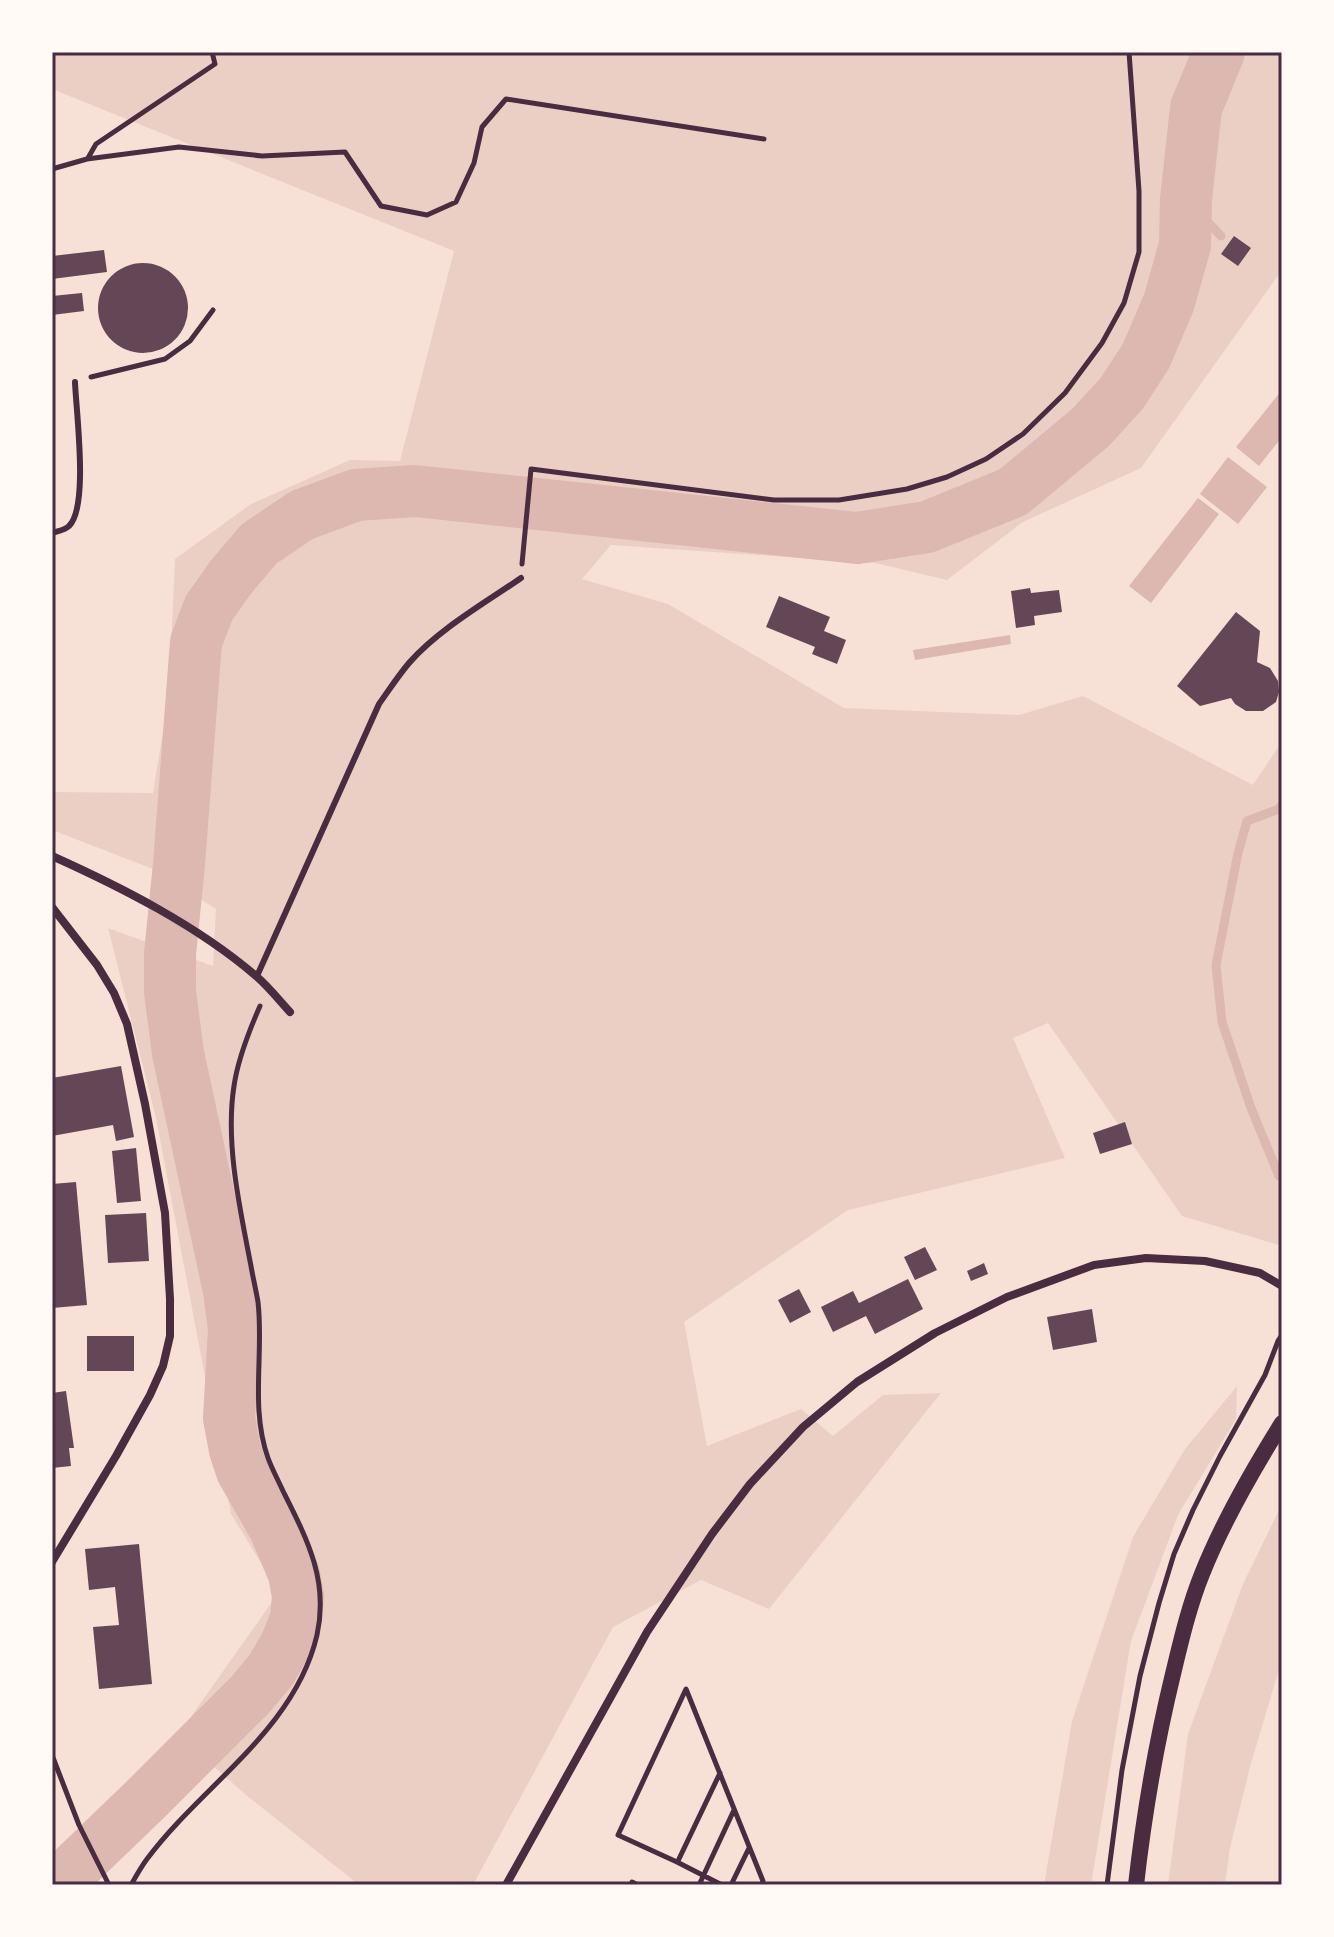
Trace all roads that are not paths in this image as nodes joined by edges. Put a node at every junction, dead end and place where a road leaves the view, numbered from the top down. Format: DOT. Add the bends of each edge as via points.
graph roads {
  1 [pos="75,382"];
  2 [pos="52,533"];
  3 [pos="521,578"];
  4 [pos="52,856"];
  5 [pos="52,907"];
  6 [pos="257,976"];
  7 [pos="290,1012"];
  8 [pos="1282,1286"];
  9 [pos="1282,1423"];
  10 [pos="52,1562"];
  11 [pos="506,1885"];
  12 [pos="1136,1885"];
  1 -- 2 [label="lane" via="81,493 76,516 68,527"];
  3 -- 6 [label="lane" via="411,660 379,704"];
  4 -- 6 [label="street" via="152,906"];
  5 -- 10 [label="street" via="97,965 127,1024 165,1213 170,1299 170,1336 150,1395"];
  6 -- 7 [label="street"];
  8 -- 11 [label="street" via="1260,1273 1205,1261 1146,1258 1094,1265 995,1303 857,1382 803,1427 712,1534 647,1632"];
  9 -- 12 [label="main road" via="1201,1575 1158,1734"];
}
